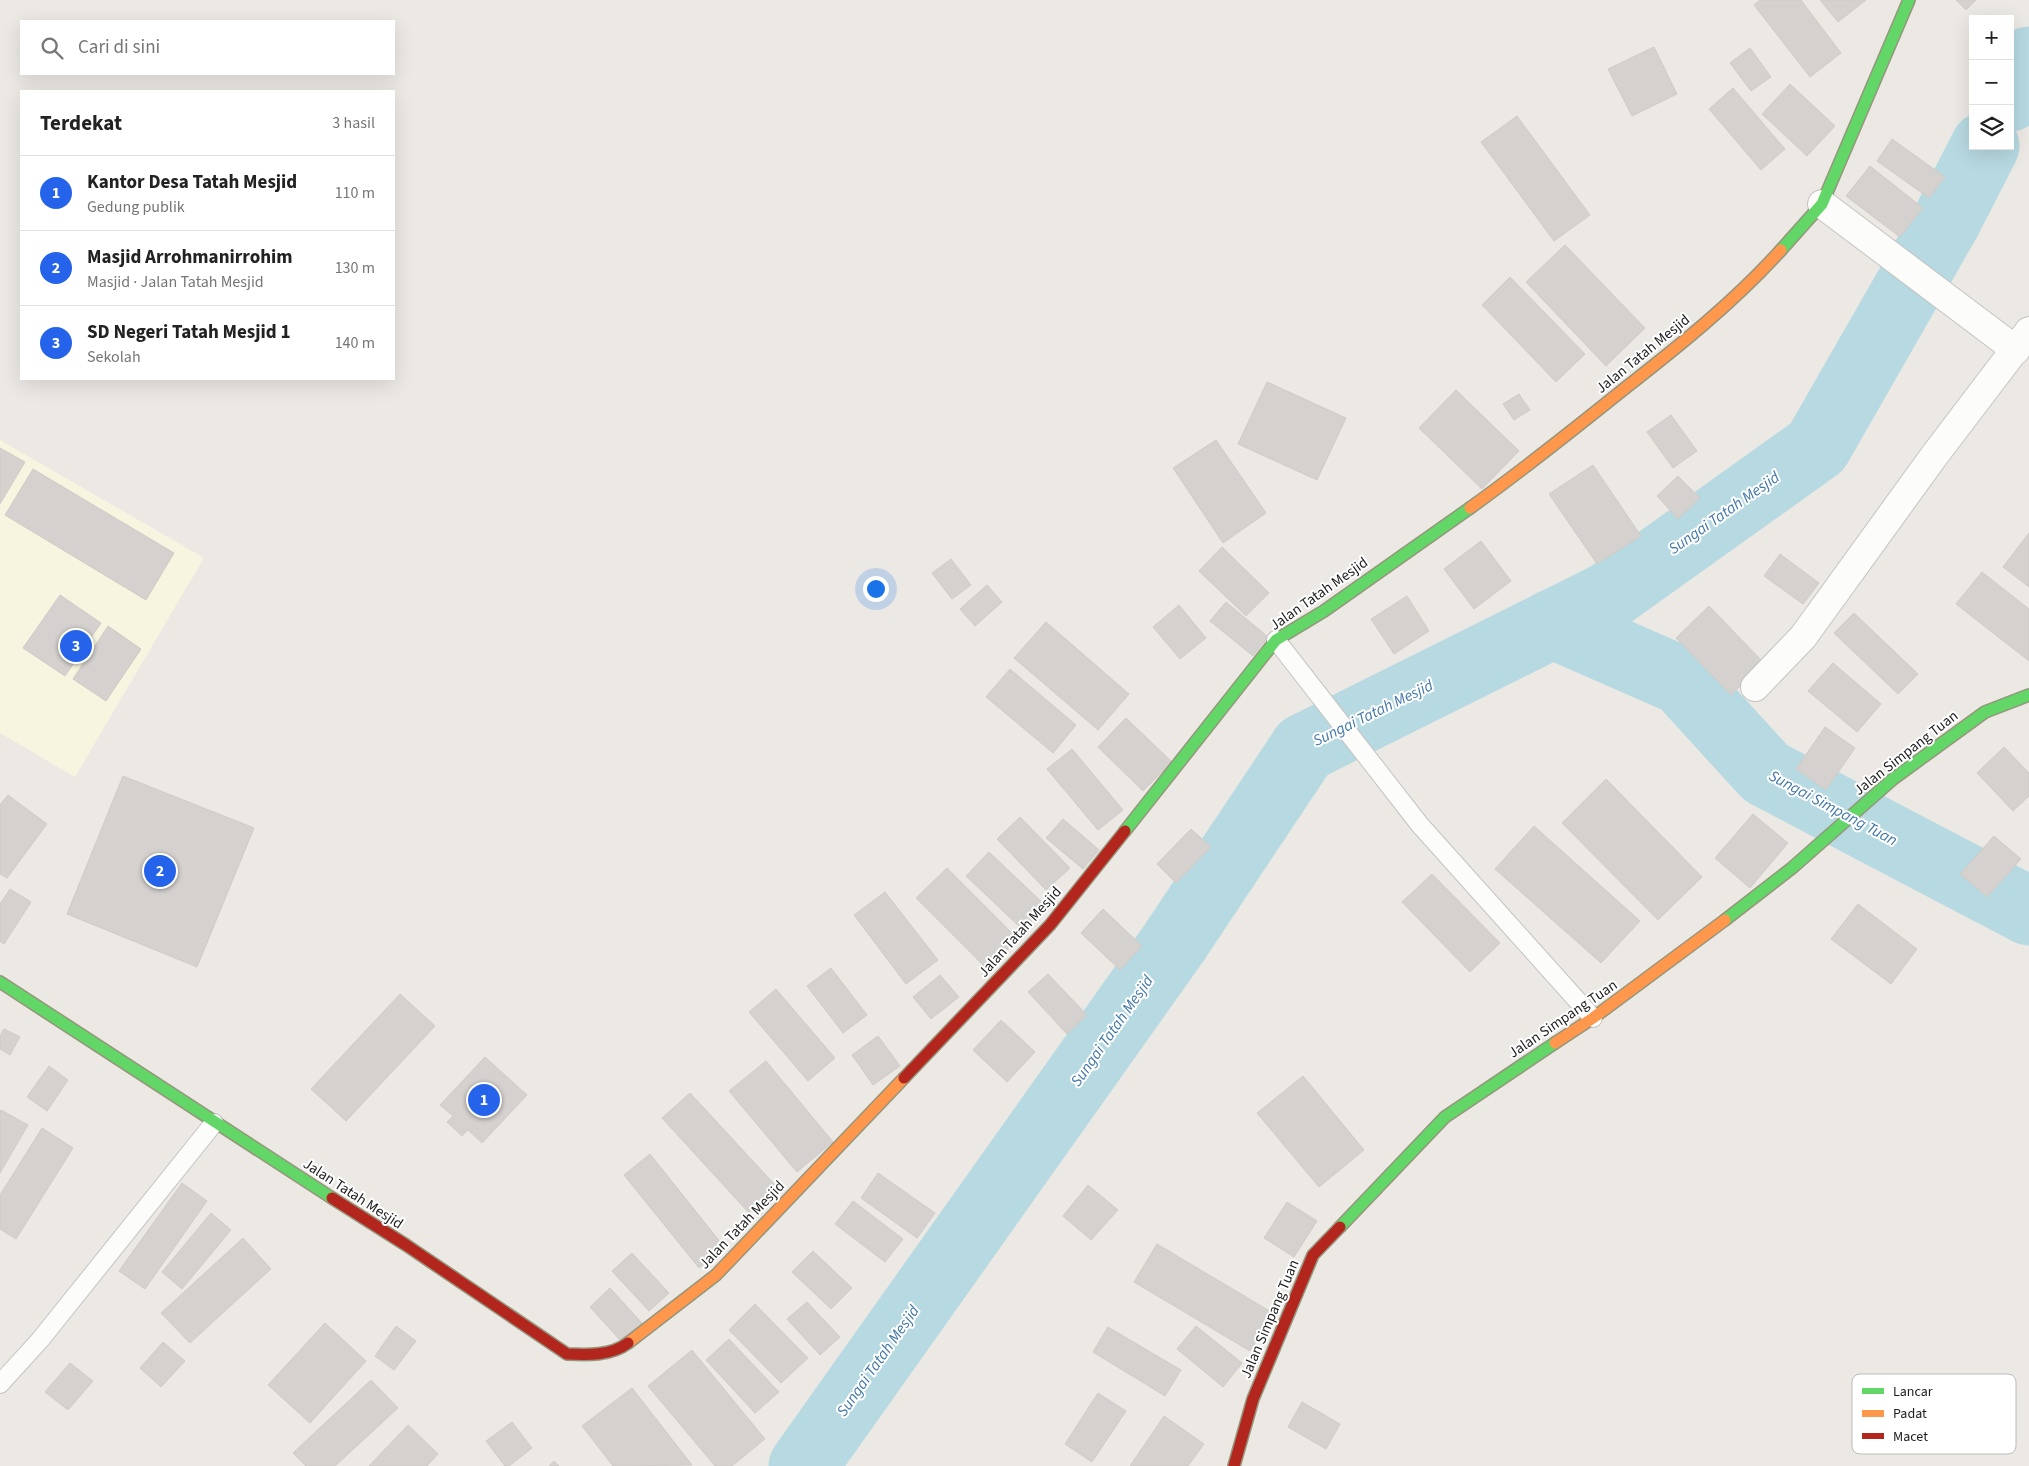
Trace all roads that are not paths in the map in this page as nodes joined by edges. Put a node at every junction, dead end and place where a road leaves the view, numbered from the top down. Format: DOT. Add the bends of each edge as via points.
graph roads {
  1 [pos="1909,0"];
  2 [pos="1822,204"];
  3 [pos="2022,340"];
  4 [pos="1276,640"];
  5 [pos="1755,687"];
  6 [pos="2029,695"];
  7 [pos="0,982"];
  8 [pos="1593,1018"];
  9 [pos="214,1123"];
  10 [pos="0,1384"];
  11 [pos="1234,1466"];
  1 -- 2 [label="street, Jalan Tatah Mesjid"];
  2 -- 3 [label="street"];
  2 -- 4 [label="street, Jalan Tatah Mesjid" via="1759,274 1680,345 1523,470 1324,611"];
  3 -- 5 [label="street" via="1803,637"];
  4 -- 8 [label="lane" via="1420,825"];
  4 -- 9 [label="street, Jalan Tatah Mesjid" via="1050,925 716,1275 622,1347 594,1355 566,1354 406,1245"];
  6 -- 8 [label="street, Jalan Simpang Tuan" via="1985,712 1892,779 1792,868"];
  7 -- 9 [label="street, Jalan Tatah Mesjid"];
  8 -- 11 [label="street, Jalan Simpang Tuan" via="1445,1117 1313,1255 1254,1399"];
  9 -- 10 [label="lane" via="40,1340"];
}
